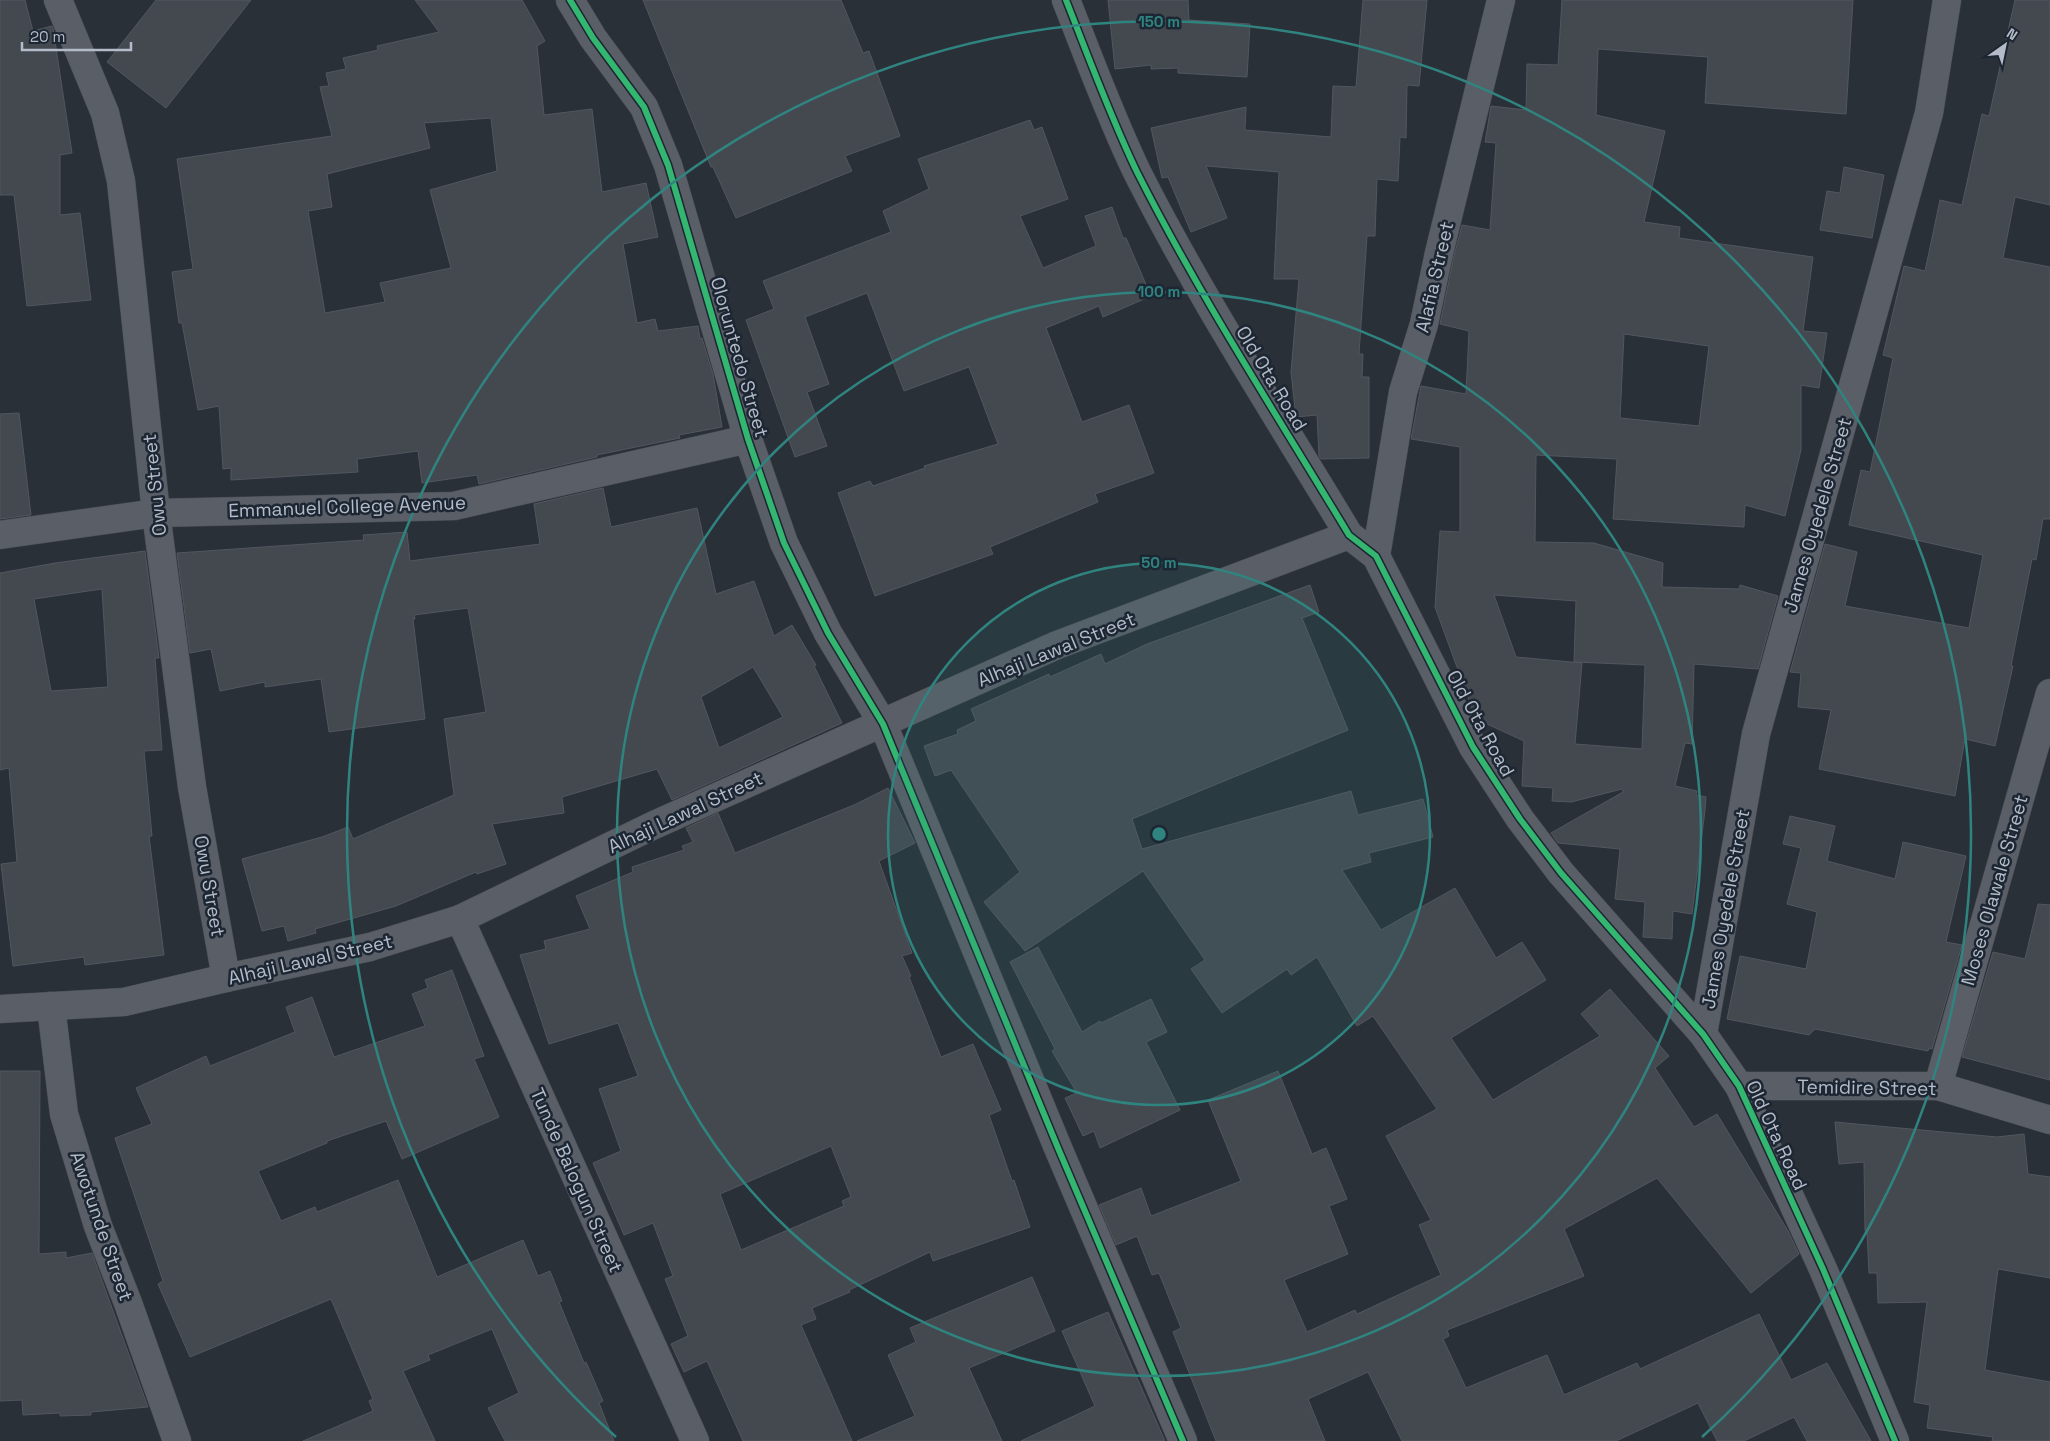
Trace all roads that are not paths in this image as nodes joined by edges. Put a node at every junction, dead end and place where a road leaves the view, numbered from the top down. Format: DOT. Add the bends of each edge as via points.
graph roads {
  1 [pos="58,0"];
  2 [pos="570,0"];
  3 [pos="1066,0"];
  4 [pos="1501,0"];
  5 [pos="1947,0"];
  6 [pos="748,439"];
  7 [pos="156,513"];
  8 [pos="0,534"];
  9 [pos="1349,535"];
  10 [pos="1376,556"];
  11 [pos="2050,693"];
  12 [pos="883,724"];
  13 [pos="460,919"];
  14 [pos="226,978"];
  15 [pos="50,1006"];
  16 [pos="0,1009"];
  17 [pos="1703,1034"];
  18 [pos="1739,1086"];
  19 [pos="1938,1086"];
  20 [pos="2050,1120"];
  21 [pos="177,1441"];
  22 [pos="695,1441"];
  23 [pos="1183,1441"];
  24 [pos="1895,1441"];
  1 -- 7 [label="street, Owu Street" via="105,113 121,181"];
  2 -- 6 [label="street, Oloruntedo Street" via="593,38 644,107 668,165"];
  3 -- 9 [label="street, Old Ota Road" via="1137,171 1195,281"];
  4 -- 10 [label="street, Alafia Street" via="1424,324 1403,392"];
  5 -- 17 [label="street, James Oyedele Street" via="1929,113 1756,734"];
  6 -- 7 [label="street, Emmanuel College Avenue" via="454,506"];
  6 -- 12 [label="street, Oloruntedo Street" via="784,543 828,633"];
  7 -- 8 [label="street, Emmanuel College Avenue"];
  7 -- 14 [label="street, Owu Street" via="192,787"];
  9 -- 10 [label="street, Old Ota Road"];
  9 -- 12 [label="street, Alhaji Lawal Street" via="1057,645"];
  10 -- 17 [label="street, Old Ota Road" via="1473,747 1520,820 1561,873"];
  11 -- 19 [label="street, Moses Olawale Street"];
  12 -- 13 [label="street, Alhaji Lawal Street" via="654,825"];
  12 -- 23 [label="street, Oloruntedo Street"];
  13 -- 14 [label="street, Alhaji Lawal Street" via="370,947"];
  13 -- 22 [label="street, Tunde Balogun Street"];
  14 -- 15 [label="street, Alhaji Lawal Street" via="124,1002"];
  15 -- 16 [label="street, Alhaji Lawal Street"];
  15 -- 21 [label="street, Awotunde Street" via="64,1114 98,1226"];
  17 -- 18 [label="street, Old Ota Road"];
  18 -- 19 [label="street, Temidire Street"];
  18 -- 24 [label="street, Old Ota Road" via="1823,1268"];
  19 -- 20 [label="street, Temidire Street"];
}
